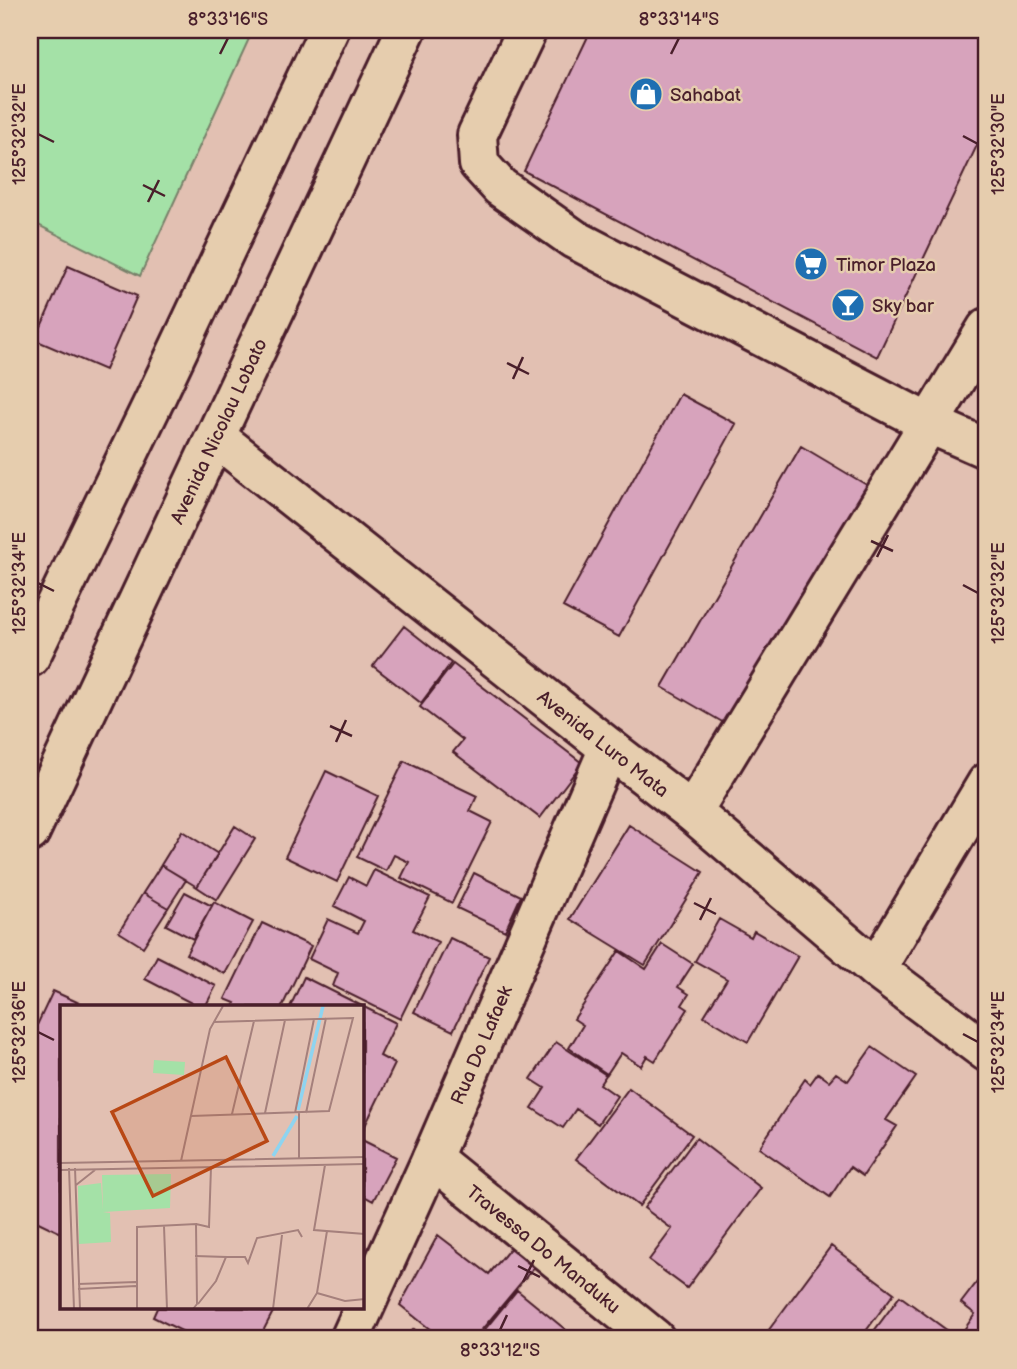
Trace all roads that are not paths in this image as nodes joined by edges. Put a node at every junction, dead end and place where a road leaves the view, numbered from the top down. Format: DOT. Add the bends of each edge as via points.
graph roads {
  1 [pos="329,30"];
  2 [pos="407,30"];
  3 [pos="527,30"];
  4 [pos="987,328"];
  5 [pos="930,424"];
  6 [pos="216,437"];
  7 [pos="987,449"];
  8 [pos="30,657"];
  9 [pos="609,748"];
  10 [pos="987,783"];
  11 [pos="692,812"];
  12 [pos="30,832"];
  13 [pos="876,969"];
  14 [pos="987,1052"];
  15 [pos="432,1158"];
  16 [pos="364,1308"];
  17 [pos="363,1310"];
  18 [pos="350,1339"];
  19 [pos="655,1339"];
  1 -- 8 [label="main road"];
  2 -- 6 [label="main road, Avenida Nicolau Lobato"];
  3 -- 5 [label="main road" via="477,135 479,164 500,187 574,239"];
  4 -- 5 [label="main road"];
  5 -- 7 [label="main road"];
  5 -- 11 [label="main road"];
  6 -- 9 [label="main road, Avenida Luro Mata"];
  6 -- 12 [label="main road, Avenida Nicolau Lobato"];
  9 -- 11 [label="main road, Avenida Luro Mata"];
  9 -- 15 [label="main road, Rua Do Lafaek"];
  10 -- 13 [label="main road"];
  11 -- 13 [label="main road, Avenida Luro Mata"];
  13 -- 14 [label="main road, Avenida Luro Mata"];
  15 -- 16 [label="main road, Rua Do Lafaek"];
  15 -- 19 [label="main road, Travessa Do Manduku"];
  17 -- 18 [label="main road, Rua Do Lafaek"];
}
